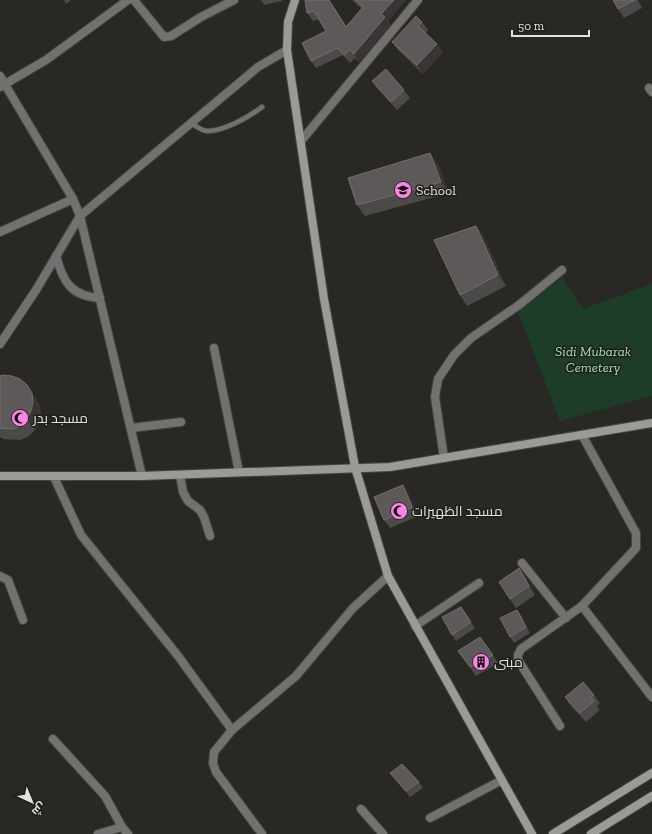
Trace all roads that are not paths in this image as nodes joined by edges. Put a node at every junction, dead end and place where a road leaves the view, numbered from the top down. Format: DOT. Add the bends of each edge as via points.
graph roads {
  1 [pos="128,0"];
  2 [pos="134,0"];
  3 [pos="234,0"];
  4 [pos="295,0"];
  5 [pos="418,0"];
  6 [pos="287,50"];
  7 [pos="0,76"];
  8 [pos="3,86"];
  9 [pos="262,107"];
  10 [pos="192,123"];
  11 [pos="301,141"];
  12 [pos="73,199"];
  13 [pos="80,216"];
  14 [pos="0,232"];
  15 [pos="56,256"];
  16 [pos="562,270"];
  17 [pos="100,298"];
  18 [pos="0,344"];
  19 [pos="214,348"];
  20 [pos="181,422"];
  21 [pos="652,423"];
  22 [pos="130,428"];
  23 [pos="582,435"];
  24 [pos="444,458"];
  25 [pos="355,467"];
  26 [pos="239,472"];
  27 [pos="180,475"];
  28 [pos="0,476"];
  29 [pos="142,476"];
  30 [pos="54,477"];
  31 [pos="210,536"];
  32 [pos="522,563"];
  33 [pos="0,576"];
  34 [pos="388,576"];
  35 [pos="479,583"];
  36 [pos="582,606"];
  37 [pos="566,618"];
  38 [pos="23,620"];
  39 [pos="415,626"];
  40 [pos="652,697"];
  41 [pos="560,726"];
  42 [pos="232,730"];
  43 [pos="53,739"];
  44 [pos="652,773"];
  45 [pos="502,780"];
  46 [pos="652,796"];
  47 [pos="360,809"];
  48 [pos="430,818"];
  49 [pos="122,828"];
  50 [pos="98,834"];
  51 [pos="128,834"];
  52 [pos="262,834"];
  53 [pos="383,834"];
  54 [pos="532,834"];
  55 [pos="553,834"];
  56 [pos="591,834"];
  1 -- 8 [label="street" via="46,60"];
  2 -- 3 [label="street" via="164,37 172,36 201,16"];
  4 -- 6 [label="street" via="288,22"];
  5 -- 11 [label="street"];
  6 -- 10 [label="street" via="258,67"];
  6 -- 11 [label="street"];
  7 -- 8 [label="street"];
  8 -- 12 [label="street"];
  9 -- 10 [label="lane" via="245,120 212,130 201,129"];
  10 -- 13 [label="street"];
  11 -- 25 [label="street" via="324,299"];
  12 -- 13 [label="street"];
  12 -- 14 [label="street"];
  13 -- 15 [label="street"];
  13 -- 17 [label="street"];
  15 -- 17 [label="street" via="61,275 72,290 87,297"];
  15 -- 18 [label="street"];
  16 -- 24 [label="street" via="519,305 471,338 454,355 438,380 435,396"];
  17 -- 22 [label="street"];
  19 -- 26 [label="street"];
  20 -- 22 [label="street"];
  21 -- 23 [label="street"];
  22 -- 29 [label="street"];
  23 -- 24 [label="street"];
  23 -- 36 [label="street" via="636,533 636,548"];
  24 -- 25 [label="street" via="390,467"];
  25 -- 26 [label="street"];
  25 -- 34 [label="street"];
  26 -- 27 [label="street"];
  27 -- 29 [label="street"];
  27 -- 31 [label="street" via="183,492 188,501 200,510"];
  28 -- 30 [label="street"];
  29 -- 30 [label="street"];
  30 -- 42 [label="street" via="81,535 178,656"];
  32 -- 37 [label="street"];
  33 -- 38 [label="street" via="8,580"];
  34 -- 39 [label="street"];
  34 -- 42 [label="street" via="353,608 296,676"];
  35 -- 39 [label="street"];
  36 -- 37 [label="street"];
  36 -- 40 [label="street"];
  37 -- 41 [label="street" via="521,649 518,655 518,660"];
  39 -- 45 [label="street"];
  42 -- 52 [label="street" via="214,752 213,763 216,772"];
  43 -- 49 [label="street" via="105,796"];
  44 -- 55 [label="street"];
  45 -- 48 [label="street"];
  45 -- 54 [label="street"];
  46 -- 56 [label="street"];
  47 -- 53 [label="street"];
  49 -- 50 [label="street"];
  49 -- 51 [label="street"];
}
